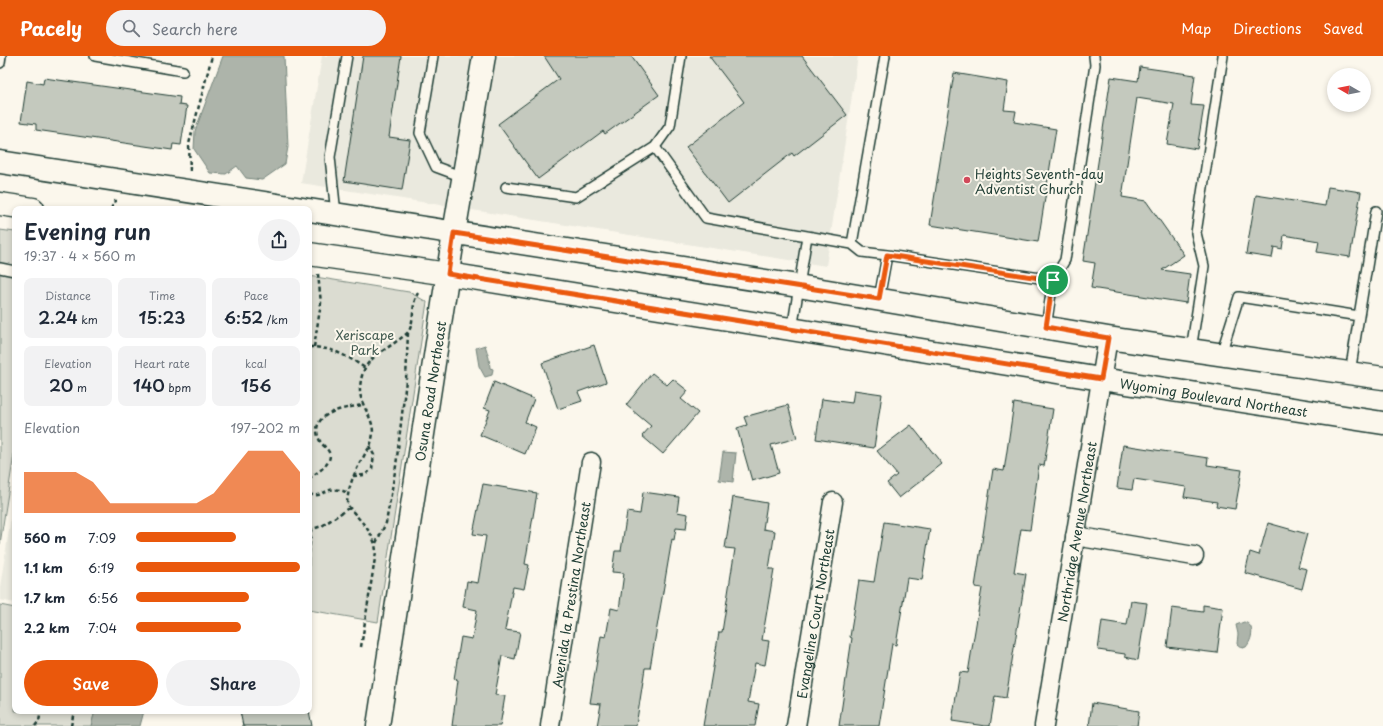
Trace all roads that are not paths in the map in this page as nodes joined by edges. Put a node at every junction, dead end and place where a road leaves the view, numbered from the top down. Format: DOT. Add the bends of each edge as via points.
graph roads {
  1 [pos="1,56"];
  2 [pos="95,56"];
  3 [pos="347,56"];
  4 [pos="433,56"];
  5 [pos="484,56"];
  6 [pos="681,56"];
  7 [pos="885,56"];
  8 [pos="1094,56"];
  9 [pos="1223,56"];
  10 [pos="0,63"];
  11 [pos="183,71"];
  12 [pos="655,148"];
  13 [pos="0,162"];
  14 [pos="464,178"];
  15 [pos="506,187"];
  16 [pos="0,204"];
  17 [pos="13,206"];
  18 [pos="280,206"];
  19 [pos="312,210"];
  20 [pos="1376,211"];
  21 [pos="336,214"];
  22 [pos="454,233"];
  23 [pos="807,236"];
  24 [pos="852,244"];
  25 [pos="312,254"];
  26 [pos="887,255"];
  27 [pos="0,268"];
  28 [pos="12,270"];
  29 [pos="448,274"];
  30 [pos="1053,280"];
  31 [pos="798,286"];
  32 [pos="879,299"];
  33 [pos="1359,316"];
  34 [pos="1046,327"];
  35 [pos="792,330"];
  36 [pos="1108,338"];
  37 [pos="1191,350"];
  38 [pos="1221,354"];
  39 [pos="1350,373"];
  40 [pos="1383,378"];
  41 [pos="1101,379"];
  42 [pos="1383,423"];
  43 [pos="591,462"];
  44 [pos="833,502"];
  45 [pos="1075,536"];
  46 [pos="1194,556"];
  47 [pos="378,726"];
  48 [pos="550,726"];
  49 [pos="796,726"];
  50 [pos="1044,726"];
  1 -- 10 [label="lane"];
  2 -- 11 [label="lane"];
  3 -- 21 [label="lane" via="330,157"];
  4 -- 14 [label="lane" via="420,133 436,168"];
  5 -- 14 [label="main road, Osuna Road Northeast"];
  6 -- 12 [label="lane" via="670,126"];
  7 -- 24 [label="lane"];
  8 -- 30 [label="lane" via="1095,65 1065,260"];
  9 -- 37 [label="lane" via="1196,233 1204,266"];
  12 -- 15 [label="lane" via="576,197"];
  12 -- 23 [label="lane" via="706,218"];
  13 -- 18 [label="main road"];
  14 -- 22 [label="main road, Osuna Road Northeast"];
  16 -- 17 [label="main road"];
  19 -- 21 [label="main road"];
  20 -- 33 [label="lane"];
  21 -- 22 [label="main road"];
  22 -- 29 [label="main road, Osuna Road Northeast"];
  22 -- 31 [label="main road"];
  23 -- 24 [label="lane"];
  23 -- 31 [label="lane"];
  24 -- 26 [label="lane" via="862,252"];
  25 -- 29 [label="main road, Wyoming Boulevard Northeast"];
  26 -- 30 [label="lane"];
  26 -- 32 [label="lane"];
  27 -- 28 [label="lane"];
  29 -- 35 [label="main road, Wyoming Boulevard Northeast"];
  29 -- 47 [label="main road, Osuna Road Northeast"];
  30 -- 34 [label="lane"];
  31 -- 32 [label="main road"];
  31 -- 35 [label="lane"];
  32 -- 34 [label="main road"];
  33 -- 38 [label="lane" via="1239,297"];
  33 -- 39 [label="lane"];
  34 -- 36 [label="main road"];
  35 -- 41 [label="main road, Wyoming Boulevard Northeast"];
  36 -- 37 [label="main road"];
  36 -- 41 [label="street, Northridge Avenue Northeast"];
  37 -- 38 [label="main road"];
  38 -- 39 [label="main road"];
  39 -- 40 [label="main road"];
  41 -- 42 [label="main road, Wyoming Boulevard Northeast"];
  41 -- 45 [label="street, Northridge Avenue Northeast"];
  43 -- 48 [label="street, Avenida la Prestina Northeast"];
  44 -- 49 [label="street, Evangeline Court Northeast"];
  45 -- 46 [label="street"];
  45 -- 50 [label="street, Northridge Avenue Northeast"];
}
